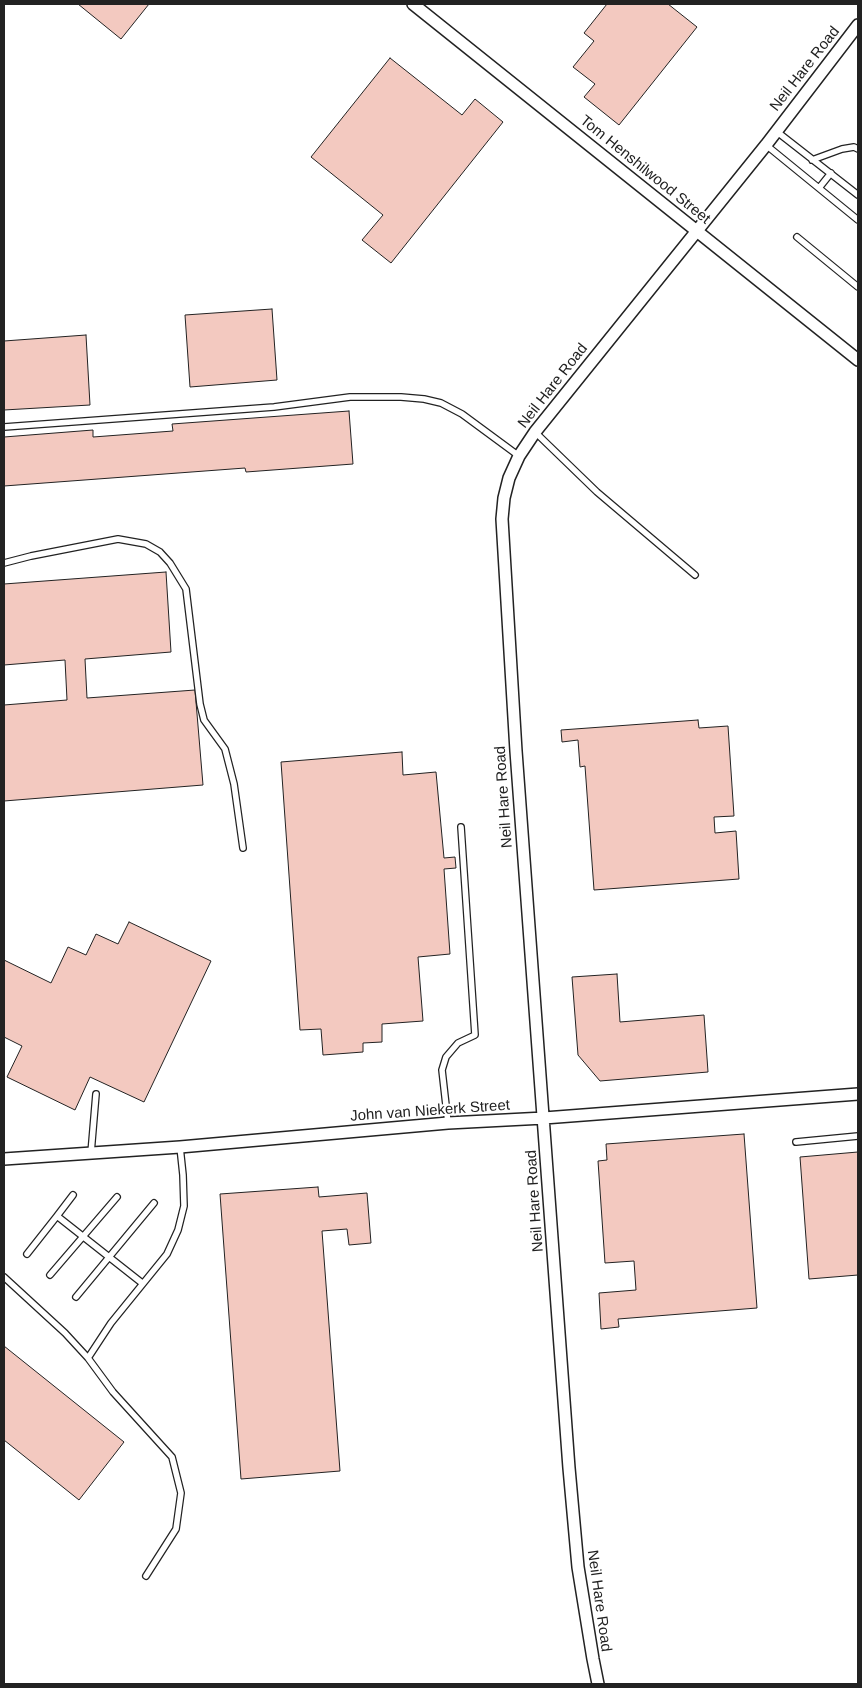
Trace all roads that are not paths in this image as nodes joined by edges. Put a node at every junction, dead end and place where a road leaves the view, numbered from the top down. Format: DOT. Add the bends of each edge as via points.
graph roads {
  1 [pos="413,4"];
  2 [pos="858,25"];
  3 [pos="776,131"];
  4 [pos="766,144"];
  5 [pos="858,149"];
  6 [pos="812,160"];
  7 [pos="831,173"];
  8 [pos="819,188"];
  9 [pos="858,195"];
  10 [pos="858,219"];
  11 [pos="696,230"];
  12 [pos="797,237"];
  13 [pos="858,287"];
  14 [pos="858,360"];
  15 [pos="4,427"];
  16 [pos="535,432"];
  17 [pos="519,456"];
  18 [pos="4,563"];
  19 [pos="695,575"];
  20 [pos="461,827"];
  21 [pos="243,848"];
  22 [pos="96,1094"];
  23 [pos="858,1094"];
  24 [pos="544,1118"];
  25 [pos="448,1123"];
  26 [pos="858,1136"];
  27 [pos="796,1142"];
  28 [pos="180,1147"];
  29 [pos="91,1153"];
  30 [pos="4,1158"];
  31 [pos="73,1195"];
  32 [pos="117,1197"];
  33 [pos="154,1203"];
  34 [pos="57,1216"];
  35 [pos="84,1236"];
  36 [pos="27,1254"];
  37 [pos="110,1257"];
  38 [pos="50,1275"];
  39 [pos="4,1276"];
  40 [pos="142,1283"];
  41 [pos="76,1297"];
  42 [pos="88,1358"];
  43 [pos="146,1576"];
  44 [pos="598,1684"];
  1 -- 11 [label="street, Tom Henshilwood Street"];
  2 -- 3 [label="street, Neil Hare Road"];
  3 -- 4 [label="street, Neil Hare Road"];
  3 -- 6 [label="lane"];
  4 -- 8 [label="lane"];
  4 -- 11 [label="street, Neil Hare Road"];
  5 -- 6 [label="lane" via="842,149"];
  6 -- 7 [label="lane"];
  7 -- 8 [label="lane"];
  7 -- 9 [label="lane"];
  8 -- 10 [label="lane"];
  11 -- 14 [label="street, Tom Henshilwood Street"];
  11 -- 16 [label="street, Neil Hare Road"];
  12 -- 13 [label="lane"];
  15 -- 17 [label="lane" via="274,407 350,397 401,397 441,403 462,414"];
  16 -- 17 [label="street, Neil Hare Road"];
  16 -- 19 [label="lane" via="597,492"];
  17 -- 24 [label="street, Neil Hare Road" via="509,478 502,518"];
  18 -- 21 [label="lane" via="118,539 146,544 170,563 186,589 200,704 204,720 225,749 234,784"];
  20 -- 25 [label="lane" via="475,1035 458,1043 446,1057 442,1070"];
  22 -- 29 [label="lane"];
  23 -- 24 [label="street, John van Niekerk Street"];
  24 -- 25 [label="street, John van Niekerk Street"];
  24 -- 44 [label="street, Neil Hare Road" via="578,1567"];
  25 -- 28 [label="street, John van Niekerk Street"];
  26 -- 27 [label="lane"];
  28 -- 29 [label="street, John van Niekerk Street"];
  28 -- 40 [label="lane" via="184,1206 178,1230 167,1254"];
  29 -- 30 [label="street, John van Niekerk Street"];
  31 -- 34 [label="lane"];
  32 -- 35 [label="lane"];
  33 -- 37 [label="lane"];
  34 -- 35 [label="lane"];
  34 -- 36 [label="lane"];
  35 -- 37 [label="lane"];
  35 -- 38 [label="lane"];
  37 -- 40 [label="lane"];
  37 -- 41 [label="lane"];
  39 -- 42 [label="lane"];
  40 -- 42 [label="lane"];
  42 -- 43 [label="lane" via="113,1392 172,1457 181,1493 176,1528"];
}
